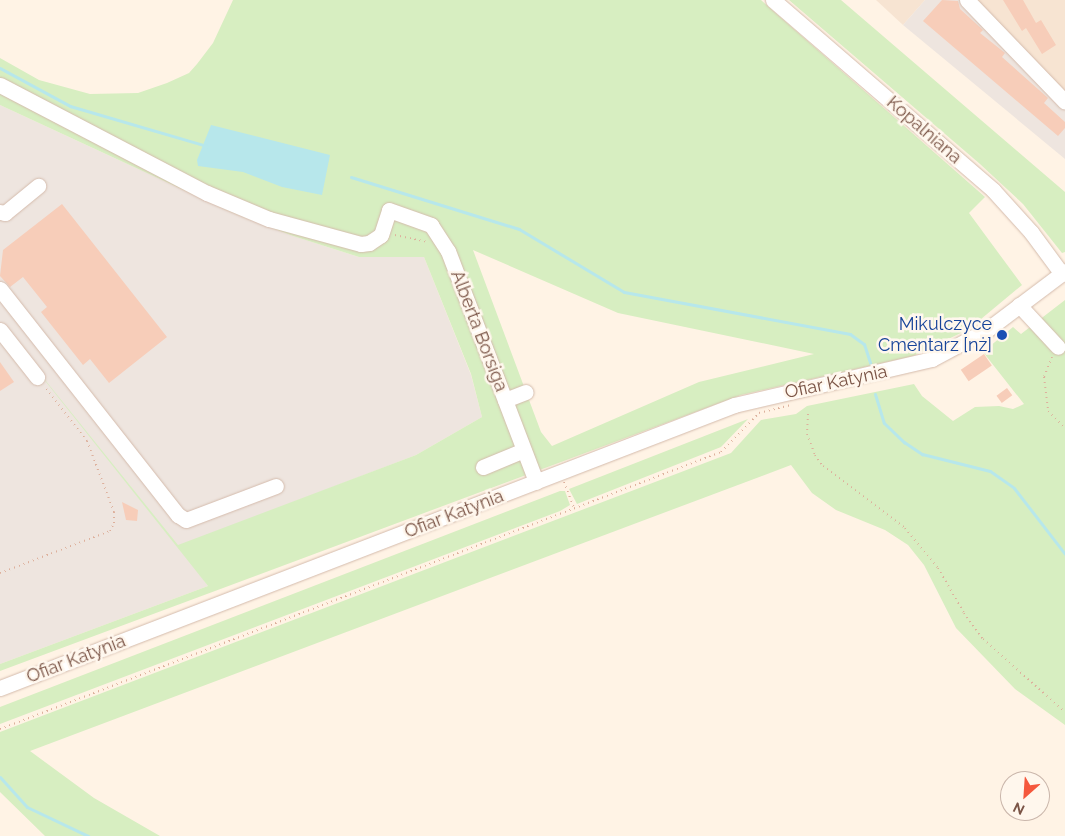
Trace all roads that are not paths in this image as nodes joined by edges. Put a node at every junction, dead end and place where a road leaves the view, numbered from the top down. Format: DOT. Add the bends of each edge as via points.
graph roads {
  1 [pos="773,0"];
  2 [pos="967,0"];
  3 [pos="0,85"];
  4 [pos="1065,102"];
  5 [pos="38,186"];
  6 [pos="0,212"];
  7 [pos="1063,272"];
  8 [pos="0,289"];
  9 [pos="1019,306"];
  10 [pos="0,330"];
  11 [pos="1058,347"];
  12 [pos="37,377"];
  13 [pos="526,392"];
  14 [pos="505,400"];
  15 [pos="524,450"];
  16 [pos="483,467"];
  17 [pos="536,482"];
  18 [pos="276,486"];
  19 [pos="0,688"];
  1 -- 7 [label="street, Kopalniana" via="993,190"];
  2 -- 4 [label="street"];
  3 -- 14 [label="street, Alberta Borsiga" via="162,162 226,202 268,219 353,243 376,240 389,210 425,222 442,237"];
  5 -- 6 [label="street" via="5,213"];
  7 -- 9 [label="street, Ofiar Katynia"];
  8 -- 18 [label="street" via="178,515 186,520"];
  9 -- 11 [label="street"];
  9 -- 17 [label="street, Ofiar Katynia" via="964,344 915,364 734,405"];
  10 -- 12 [label="street"];
  13 -- 14 [label="street"];
  14 -- 15 [label="street, Alberta Borsiga"];
  15 -- 16 [label="street"];
  15 -- 17 [label="street, Alberta Borsiga"];
  17 -- 19 [label="street, Ofiar Katynia"];
}
